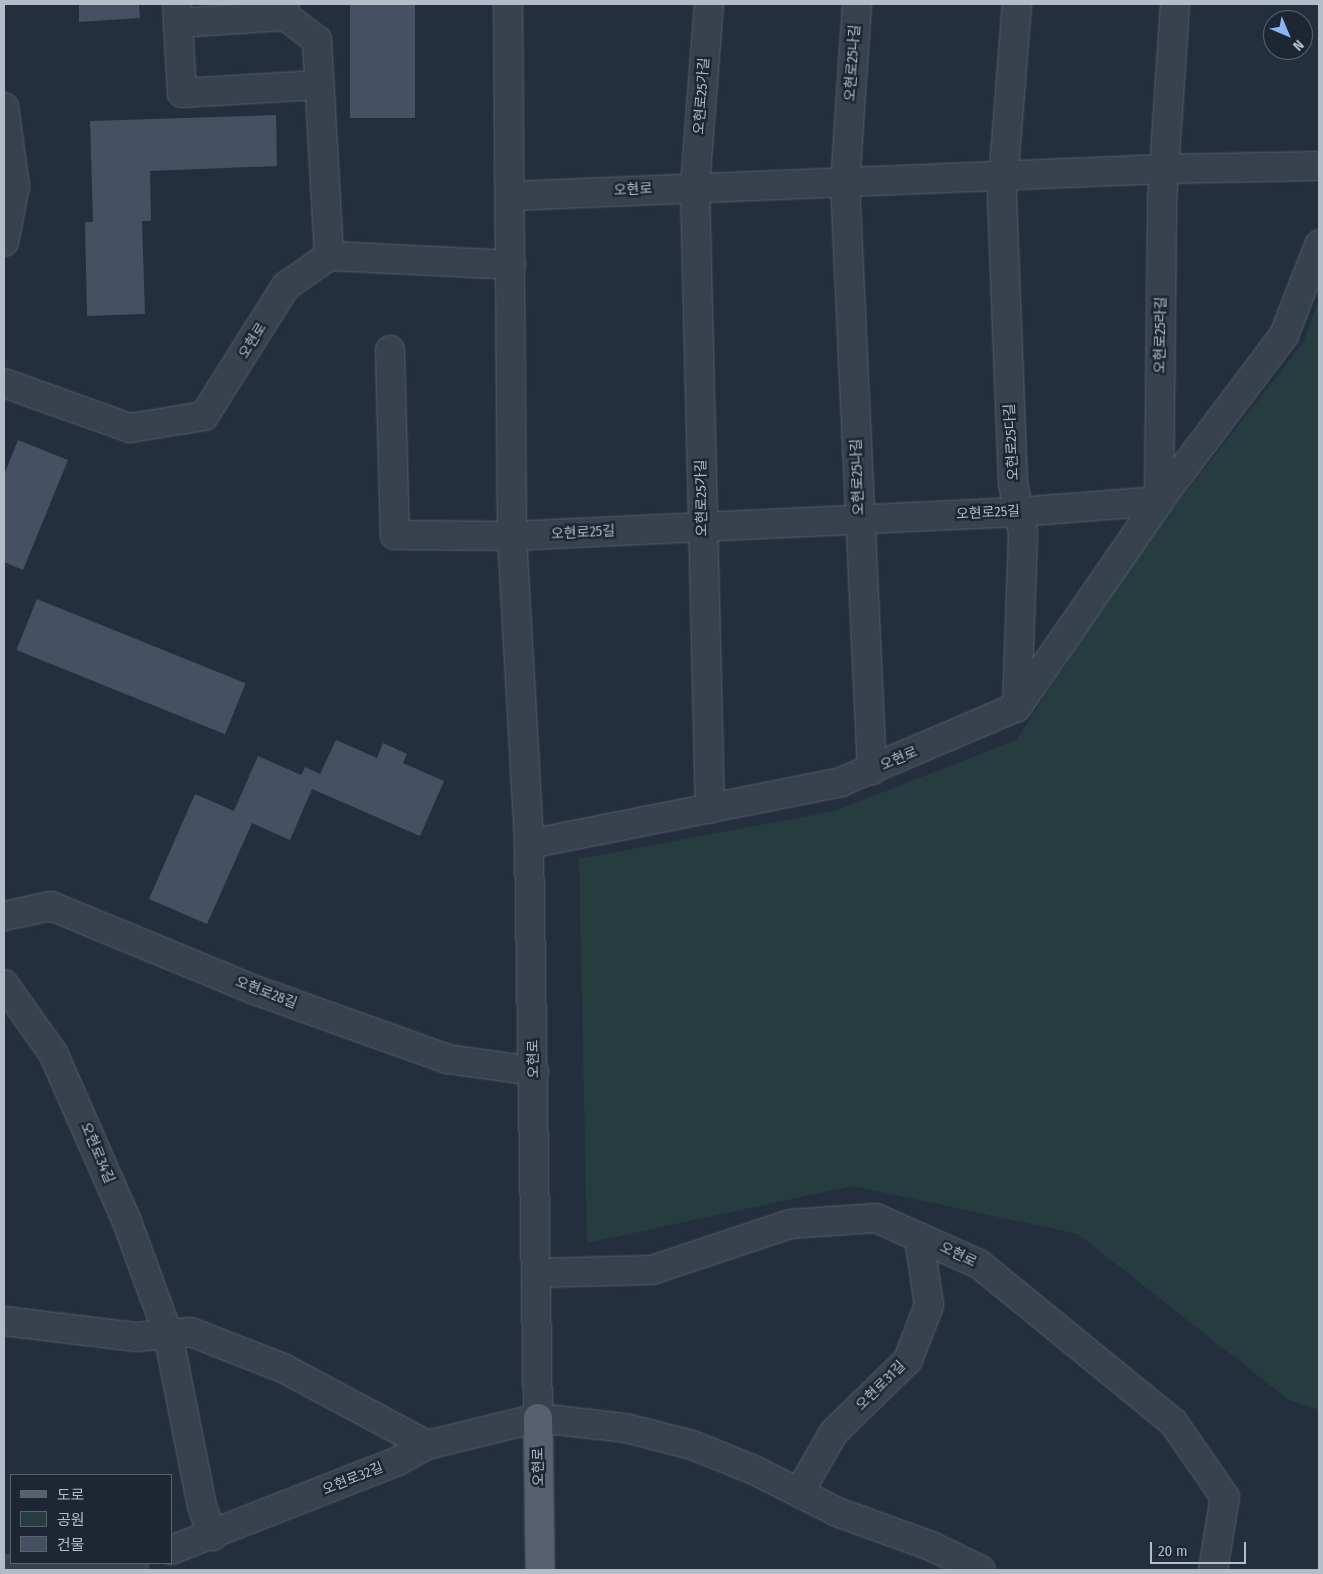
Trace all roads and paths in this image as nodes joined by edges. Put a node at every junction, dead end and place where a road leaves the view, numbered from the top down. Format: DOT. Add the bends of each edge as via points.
graph roads {
  1 [pos="508,4"];
  2 [pos="709,4"];
  3 [pos="857,4"];
  4 [pos="1017,4"];
  5 [pos="1176,4"];
  6 [pos="285,10"];
  7 [pos="178,13"];
  8 [pos="318,85"];
  9 [pos="4,107"];
  10 [pos="1319,166"];
  11 [pos="1164,169"];
  12 [pos="1003,176"];
  13 [pos="845,183"];
  14 [pos="695,188"];
  15 [pos="511,196"];
  16 [pos="4,242"];
  17 [pos="1319,245"];
  18 [pos="329,256"];
  19 [pos="511,265"];
  20 [pos="390,350"];
  21 [pos="4,383"];
  22 [pos="1159,501"];
  23 [pos="1018,512"];
  24 [pos="860,520"];
  25 [pos="703,527"];
  26 [pos="512,536"];
  27 [pos="1017,707"];
  28 [pos="872,770"];
  29 [pos="710,809"];
  30 [pos="529,844"];
  31 [pos="4,916"];
  32 [pos="4,984"];
  33 [pos="534,1070"];
  34 [pos="919,1237"];
  35 [pos="536,1273"];
  36 [pos="4,1321"];
  37 [pos="168,1334"];
  38 [pos="538,1418"];
  39 [pos="427,1445"];
  40 [pos="799,1493"];
  41 [pos="213,1536"];
  42 [pos="172,1550"];
  43 [pos="172,1552"];
  44 [pos="115,1564"];
  45 [pos="4,1570"];
  46 [pos="184,1570"];
  47 [pos="540,1570"];
  48 [pos="981,1570"];
  49 [pos="1212,1570"];
  1 -- 15 [label="street, 오현로"];
  2 -- 14 [label="street, 오현로25가길"];
  3 -- 13 [label="street, 오현로25나길"];
  4 -- 12 [label="street, 오현로25다길"];
  5 -- 11 [label="street, 오현로25라길"];
  6 -- 7 [label="street"];
  6 -- 8 [label="street" via="317,40"];
  7 -- 8 [label="street" via="182,92"];
  8 -- 18 [label="street"];
  9 -- 16 [label="street" via="15,186"];
  10 -- 11 [label="street"];
  11 -- 12 [label="street"];
  11 -- 22 [label="street, 오현로25라길"];
  12 -- 13 [label="street"];
  12 -- 23 [label="street, 오현로25다길" via="1013,483"];
  13 -- 14 [label="street"];
  13 -- 24 [label="street, 오현로25나길"];
  14 -- 15 [label="street, 오현로"];
  14 -- 25 [label="street, 오현로25가길"];
  15 -- 19 [label="street, 오현로"];
  17 -- 22 [label="street" via="1284,335"];
  18 -- 19 [label="street"];
  18 -- 21 [label="street, 오현로" via="286,286 204,416 130,428"];
  19 -- 26 [label="street, 오현로"];
  20 -- 26 [label="street" via="395,535"];
  22 -- 23 [label="street, 오현로25길"];
  22 -- 27 [label="street"];
  23 -- 24 [label="street, 오현로25길"];
  23 -- 27 [label="street, 오현로25다길" via="1023,534"];
  24 -- 25 [label="street, 오현로25길"];
  24 -- 28 [label="street, 오현로25나길"];
  25 -- 26 [label="street, 오현로25길"];
  25 -- 29 [label="street, 오현로25가길"];
  26 -- 30 [label="street, 오현로"];
  27 -- 28 [label="street, 오현로"];
  28 -- 29 [label="street, 오현로" via="841,782"];
  29 -- 30 [label="street, 오현로"];
  30 -- 33 [label="street, 오현로"];
  31 -- 33 [label="street, 오현로28길" via="51,906 252,989 447,1059"];
  32 -- 37 [label="street, 오현로34길" via="53,1053 126,1219"];
  33 -- 35 [label="street, 오현로"];
  34 -- 35 [label="street, 오현로" via="876,1218 790,1224 652,1270"];
  34 -- 40 [label="street, 오현로31길" via="929,1305 908,1360 834,1432"];
  34 -- 49 [label="street, 오현로" via="979,1264 1173,1422 1225,1497"];
  35 -- 38 [label="street, 오현로"];
  36 -- 37 [label="street" via="137,1337"];
  37 -- 39 [label="street" via="191,1332 283,1368"];
  37 -- 41 [label="street, 오현로34길" via="202,1506"];
  38 -- 39 [label="street, 오현로32길"];
  38 -- 40 [label="street" via="626,1428 692,1445 752,1469"];
  38 -- 47 [label="main road, 오현로"];
  39 -- 41 [label="street, 오현로32길" via="396,1462"];
  40 -- 48 [label="street" via="837,1512 931,1546"];
  41 -- 42 [label="street, 오현로32길"];
  43 -- 46 [label="street"];
  44 -- 45 [label="street"];
}
